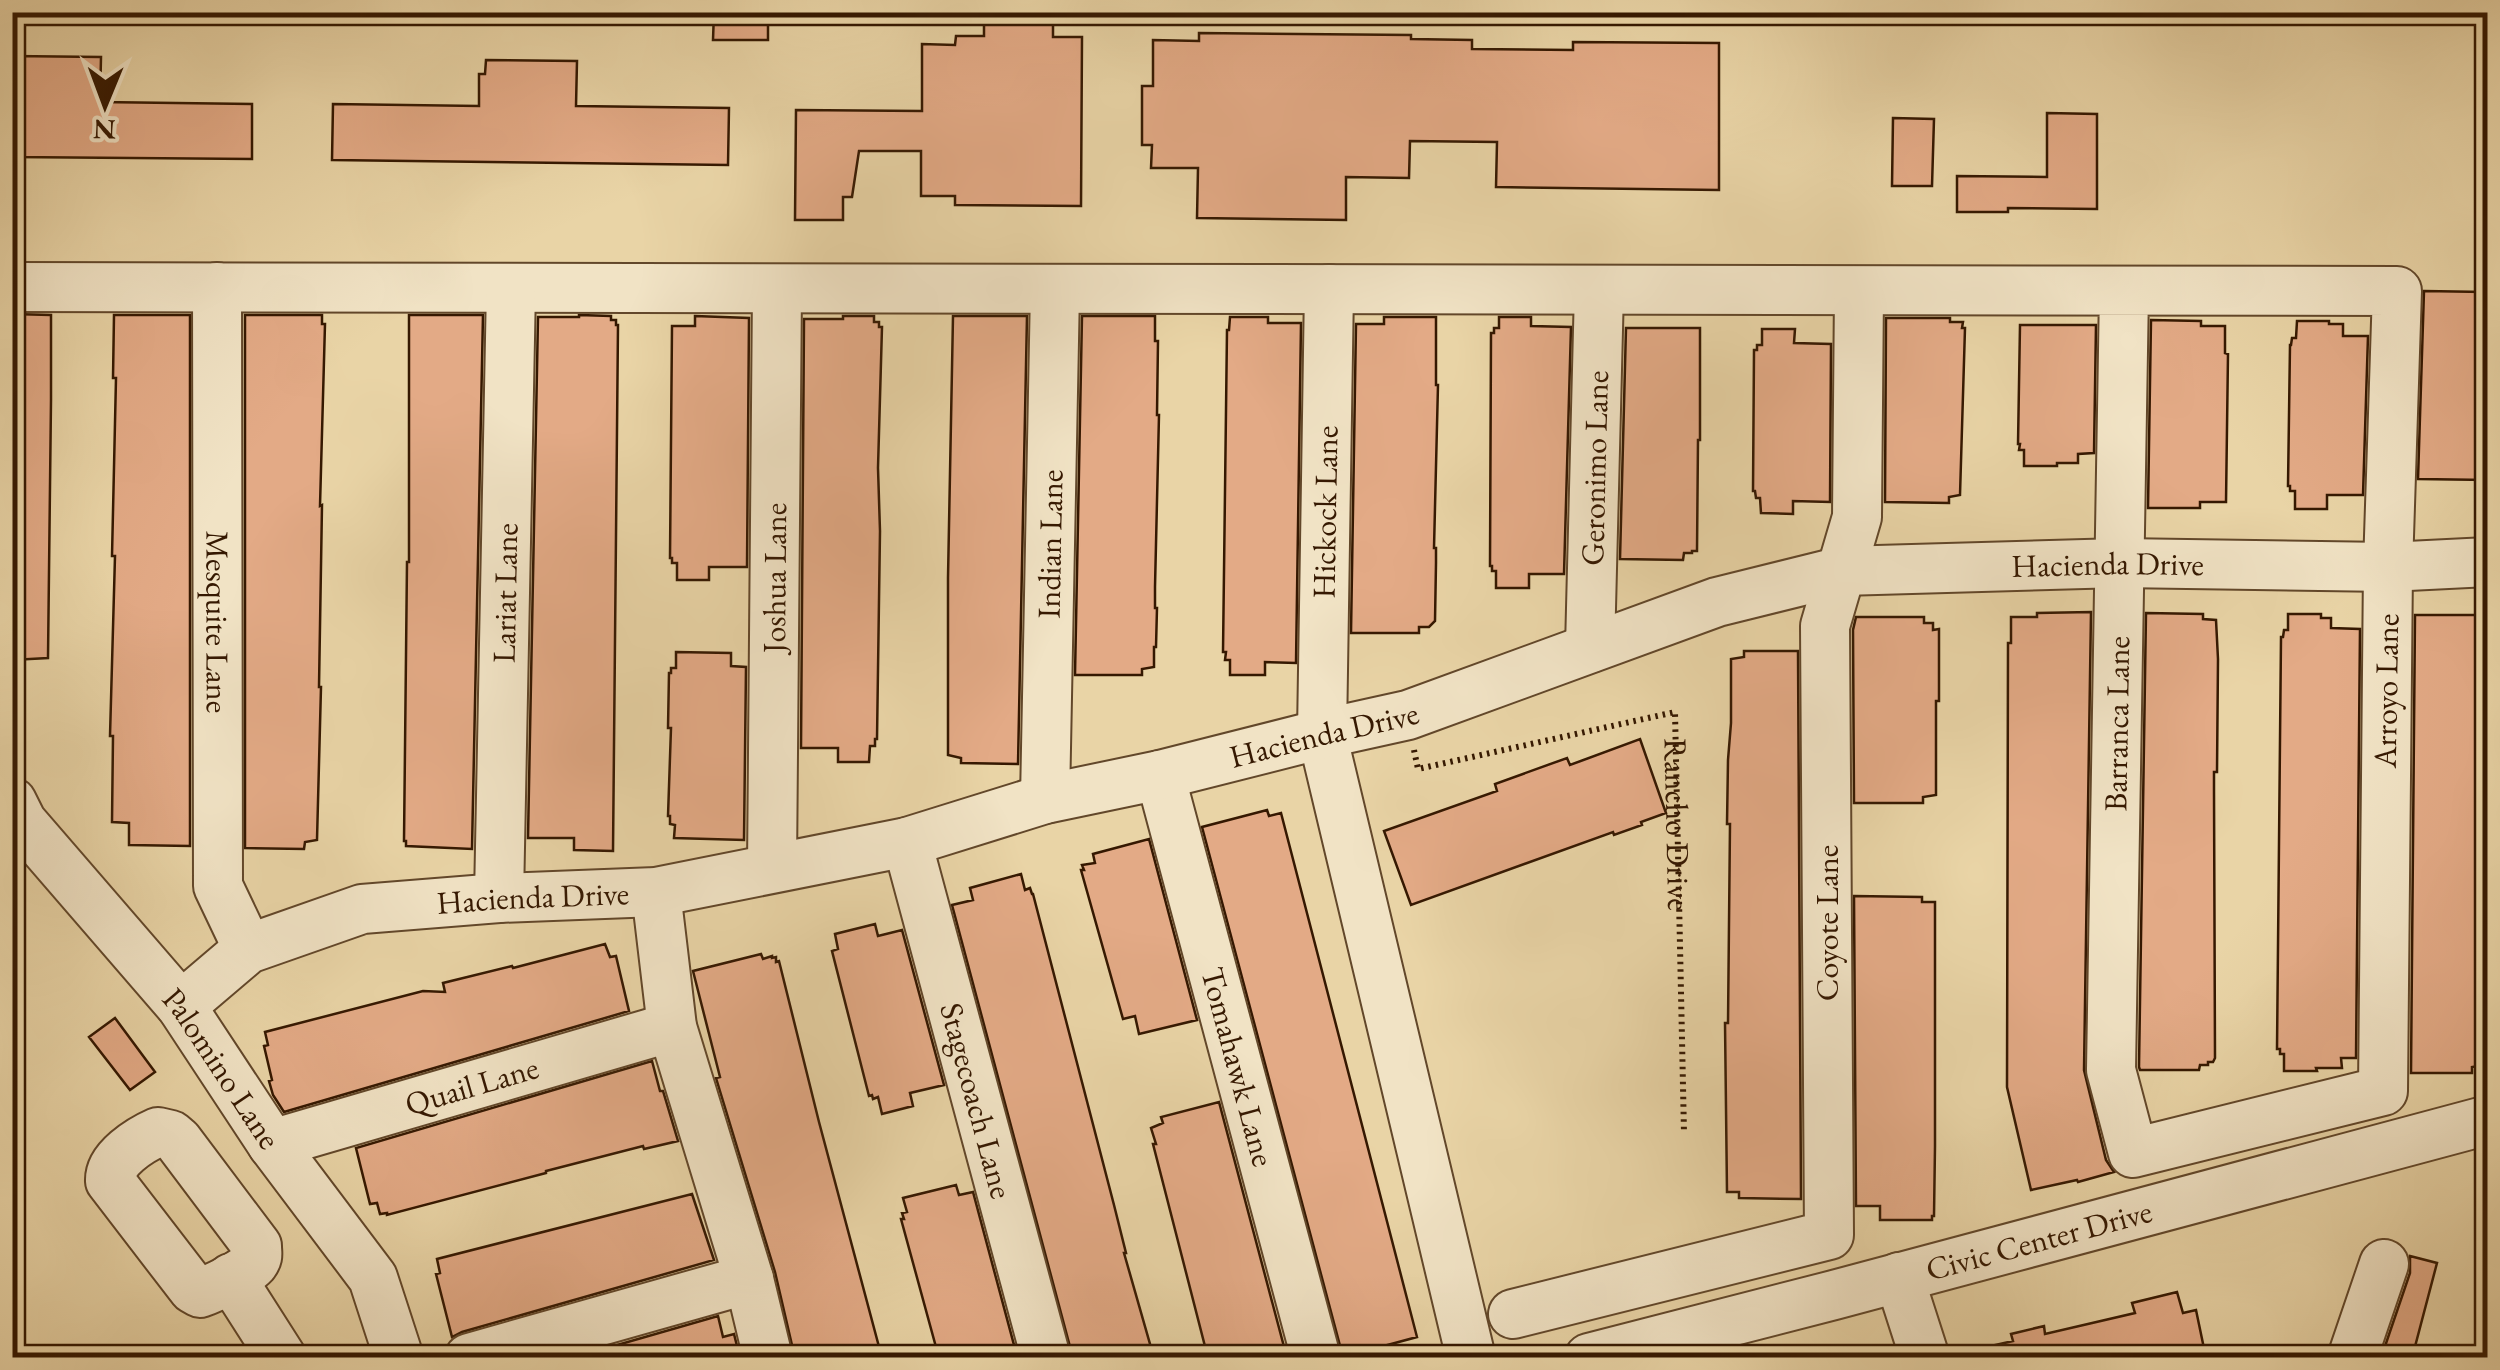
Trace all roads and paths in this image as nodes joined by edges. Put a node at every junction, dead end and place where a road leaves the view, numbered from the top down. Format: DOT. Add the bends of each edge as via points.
graph roads {
  1 [pos="12,287"];
  2 [pos="217,287"];
  3 [pos="511,288"];
  4 [pos="777,290"];
  5 [pos="1054,290"];
  6 [pos="1328,290"];
  7 [pos="1599,290"];
  8 [pos="1859,290"];
  9 [pos="2124,291"];
  10 [pos="2488,562"];
  11 [pos="2120,563"];
  12 [pos="2388,567"];
  13 [pos="1842,570"];
  14 [pos="1590,648"];
  15 [pos="1408,715"];
  16 [pos="1322,734"];
  17 [pos="1160,776"];
  18 [pos="1045,799"];
  19 [pos="12,802"];
  20 [pos="908,842"];
  21 [pos="772,868"];
  22 [pos="656,892"];
  23 [pos="499,898"];
  24 [pos="248,949"];
  25 [pos="180,1006"];
  26 [pos="672,1028"];
  27 [pos="2383,1092"];
  28 [pos="2488,1120"];
  29 [pos="1684,1134"];
  30 [pos="272,1144"];
  31 [pos="2384,1264"];
  32 [pos="1899,1277"];
  33 [pos="231,1278"];
  34 [pos="749,1278"];
  35 [pos="1513,1314"];
  36 [pos="282,1358"];
  37 [pos="398,1358"];
  38 [pos="469,1358"];
  39 [pos="768,1358"];
  40 [pos="1046,1358"];
  41 [pos="1316,1358"];
  42 [pos="1471,1358"];
  43 [pos="1589,1358"];
  44 [pos="1925,1358"];
  45 [pos="2352,1358"];
  1 -- 2 [label="street"];
  2 -- 3 [label="street"];
  2 -- 24 [label="street, Mesquite Lane" via="218,886"];
  3 -- 4 [label="street"];
  3 -- 23 [label="street, Lariat Lane"];
  4 -- 5 [label="street"];
  4 -- 21 [label="street, Joshua Lane"];
  5 -- 6 [label="street"];
  5 -- 18 [label="street, Indian Lane"];
  6 -- 7 [label="street"];
  6 -- 16 [label="street, Hickock Lane"];
  7 -- 8 [label="street"];
  7 -- 14 [label="street, Geronimo Lane"];
  8 -- 9 [label="street"];
  8 -- 13 [label="street, Coyote Lane" via="1857,516"];
  9 -- 11 [label="street, Barranca Lane"];
  9 -- 12 [label="street, Arroyo Lane" via="2397,291"];
  10 -- 12 [label="street, Hacienda Drive"];
  11 -- 12 [label="street, Hacienda Drive"];
  11 -- 13 [label="street, Hacienda Drive"];
  11 -- 27 [label="street, Barranca Lane" via="2110,1070 2133,1153"];
  12 -- 27 [label="street, Arroyo Lane"];
  13 -- 14 [label="street, Hacienda Drive" via="1717,602"];
  13 -- 35 [label="street, Coyote Lane" via="1825,626 1829,1234"];
  14 -- 15 [label="street, Hacienda Drive"];
  15 -- 16 [label="street, Hacienda Drive"];
  15 -- 29 [label="path, Rancho Drive" via="1418,769 1676,712"];
  16 -- 17 [label="street, Hacienda Drive"];
  16 -- 42 [label="street"];
  17 -- 18 [label="street, Hacienda Drive"];
  17 -- 41 [label="street, Tomahawk Lane"];
  18 -- 20 [label="street, Hacienda Drive"];
  19 -- 25 [label="street, Palomino Lane"];
  20 -- 21 [label="street, Hacienda Drive"];
  20 -- 40 [label="street, Stagecoach Lane"];
  21 -- 22 [label="street, Hacienda Drive"];
  22 -- 23 [label="street, Hacienda Drive"];
  22 -- 26 [label="street"];
  23 -- 24 [label="street, Hacienda Drive" via="362,909"];
  24 -- 25 [label="street, Hacienda Drive"];
  25 -- 30 [label="street, Palomino Lane"];
  26 -- 30 [label="street, Quail Lane"];
  26 -- 34 [label="street"];
  28 -- 32 [label="street, Civic Center Drive"];
  30 -- 37 [label="street, Palomino Lane" via="373,1278"];
  31 -- 45 [label="street"];
  32 -- 43 [label="street, Civic Center Drive"];
  32 -- 44 [label="street"];
  33 -- 36 [label="street"];
  34 -- 38 [label="street"];
  34 -- 39 [label="street"];
}
